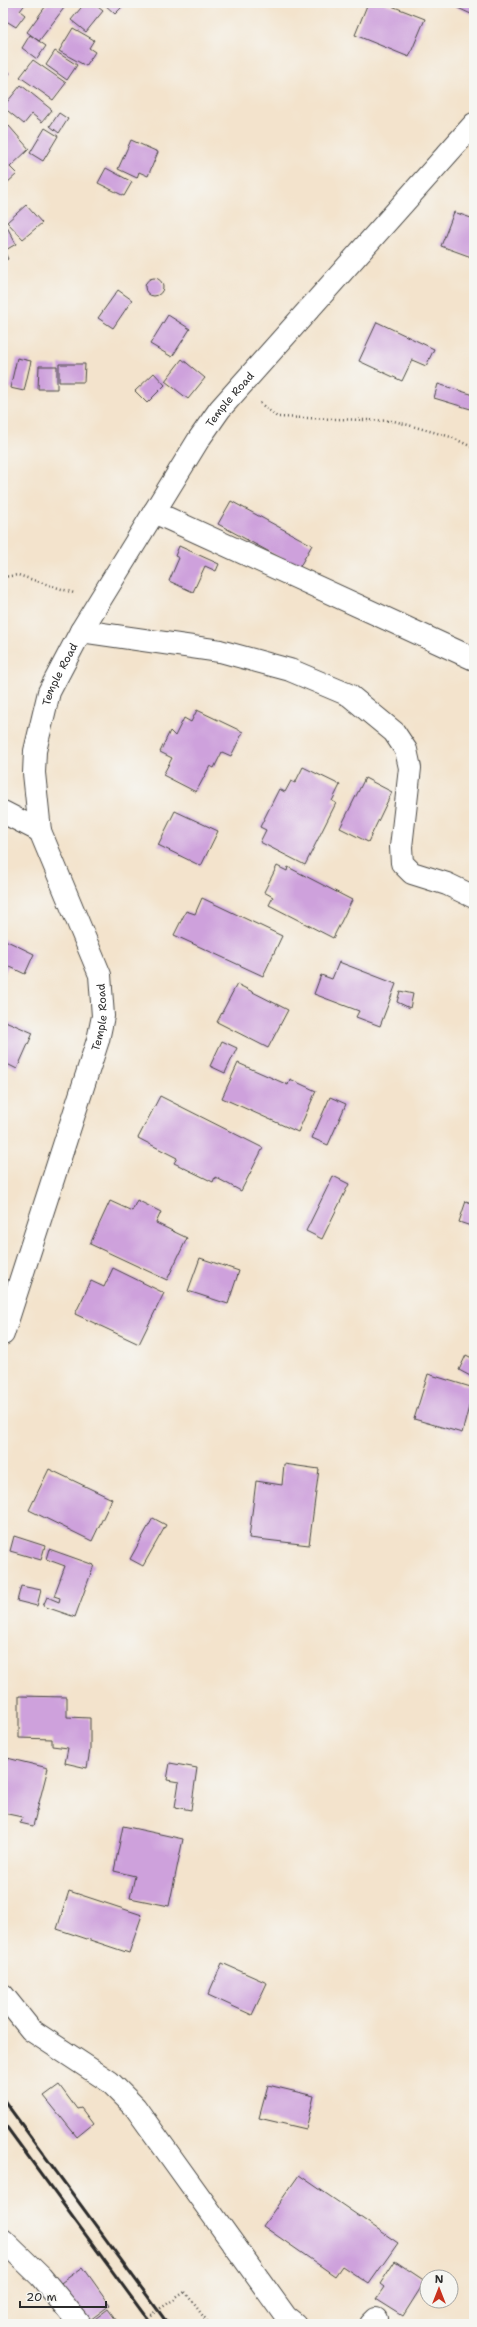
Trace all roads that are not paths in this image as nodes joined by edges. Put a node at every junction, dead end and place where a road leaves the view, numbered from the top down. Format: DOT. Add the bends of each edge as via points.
graph roads {
  1 [pos="474,124"];
  2 [pos="154,512"];
  3 [pos="82,631"];
  4 [pos="474,659"];
  5 [pos="3,812"];
  6 [pos="40,831"];
  7 [pos="474,897"];
  8 [pos="3,1334"];
  9 [pos="3,1995"];
  10 [pos="3,2240"];
  11 [pos="80,2324"];
  12 [pos="295,2324"];
  1 -- 2 [label="street, Temple Road" via="239,387 199,439"];
  2 -- 3 [label="street, Temple Road"];
  2 -- 4 [label="street"];
  3 -- 6 [label="street, Temple Road" via="49,692 35,751 34,773"];
  3 -- 7 [label="street" via="220,651 290,670 348,695 394,732 406,750 410,768 401,847 402,863 412,873 447,884"];
  5 -- 6 [label="street"];
  6 -- 8 [label="street, Temple Road" via="100,975 103,1016 98,1040"];
  9 -- 12 [label="street" via="31,2030 110,2082 135,2107 286,2317"];
  10 -- 11 [label="street" via="41,2277"];
}
